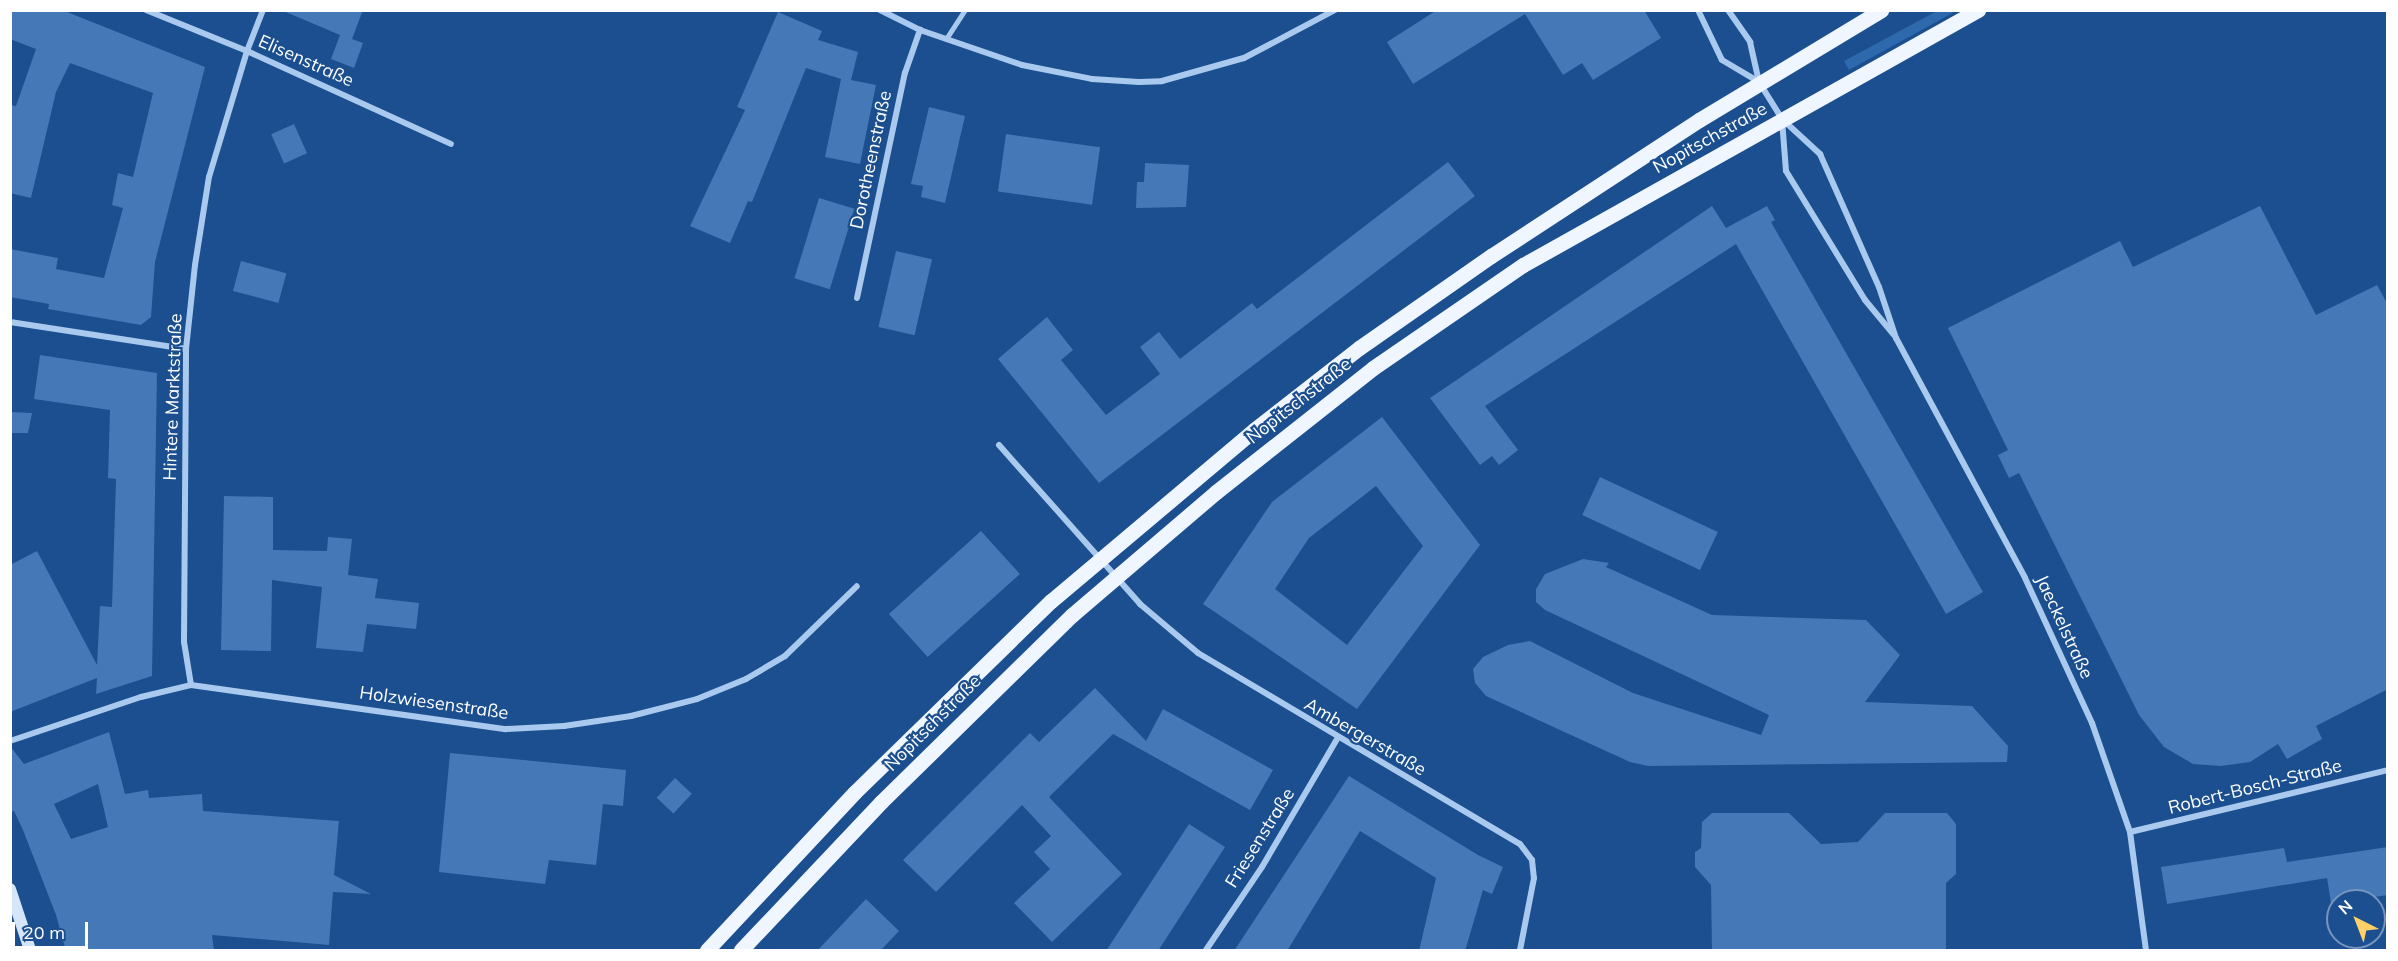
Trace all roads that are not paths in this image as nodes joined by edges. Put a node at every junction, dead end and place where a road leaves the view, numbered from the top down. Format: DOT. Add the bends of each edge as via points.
graph roads {
  1 [pos="147,10"];
  2 [pos="263,10"];
  3 [pos="880,10"];
  4 [pos="965,10"];
  5 [pos="1335,10"];
  6 [pos="1698,10"];
  7 [pos="1728,10"];
  8 [pos="1881,10"];
  9 [pos="1978,10"];
  10 [pos="920,30"];
  11 [pos="946,39"];
  12 [pos="247,51"];
  13 [pos="1759,82"];
  14 [pos="1782,119"];
  15 [pos="452,144"];
  16 [pos="857,298"];
  17 [pos="10,322"];
  18 [pos="1896,338"];
  19 [pos="186,349"];
  20 [pos="999,445"];
  21 [pos="1100,557"];
  22 [pos="1116,576"];
  23 [pos="858,586"];
  24 [pos="191,685"];
  25 [pos="1337,739"];
  26 [pos="10,741"];
  27 [pos="2388,770"];
  28 [pos="2130,832"];
  29 [pos="10,889"];
  30 [pos="30,951"];
  31 [pos="707,951"];
  32 [pos="741,951"];
  33 [pos="1206,951"];
  34 [pos="1520,951"];
  35 [pos="2146,951"];
  1 -- 12 [label="street, Elisenstraße"];
  2 -- 12 [label="street, Hintere Marktstraße"];
  3 -- 10 [label="street"];
  4 -- 11 [label="lane"];
  5 -- 11 [label="street" via="1244,58 1162,81 1081,77 1022,65"];
  6 -- 13 [label="street" via="1722,60"];
  7 -- 13 [label="street" via="1750,42"];
  8 -- 13 [label="main road, Nopitschstraße"];
  9 -- 14 [label="main road, Nopitschstraße"];
  10 -- 11 [label="street"];
  10 -- 16 [label="street, Dorotheenstraße" via="905,72"];
  12 -- 15 [label="street, Elisenstraße"];
  12 -- 19 [label="street, Hintere Marktstraße" via="208,177"];
  13 -- 14 [label="street"];
  13 -- 21 [label="main road, Nopitschstraße" via="1491,255 1377,335"];
  14 -- 18 [label="street, Jaeckelstraße" via="1820,154 1871,267"];
  14 -- 18 [label="street, Jaeckelstraße" via="1786,171 1865,300"];
  14 -- 22 [label="main road, Nopitschstraße" via="1562,243 1467,302 1324,406"];
  17 -- 19 [label="street"];
  18 -- 28 [label="street, Jaeckelstraße" via="2025,578 2092,723"];
  19 -- 24 [label="street, Hintere Marktstraße" via="184,642"];
  20 -- 21 [label="street"];
  21 -- 22 [label="street, Ambergerstraße"];
  21 -- 31 [label="main road, Nopitschstraße" via="905,742"];
  22 -- 25 [label="street, Ambergerstraße" via="1157,621 1198,653"];
  22 -- 32 [label="main road, Nopitschstraße" via="937,746"];
  23 -- 24 [label="street, Holzwiesenstraße" via="785,656 746,679 665,709 575,725 506,729"];
  24 -- 26 [label="street, Holzwiesenstraße" via="141,697"];
  25 -- 33 [label="street, Friesenstraße" via="1262,867"];
  25 -- 34 [label="street, Ambergerstraße" via="1520,844 1532,860 1534,878"];
  27 -- 28 [label="street, Robert-Bosch-Straße"];
  28 -- 35 [label="street, Jaeckelstraße"];
  29 -- 30 [label="main road"];
}
